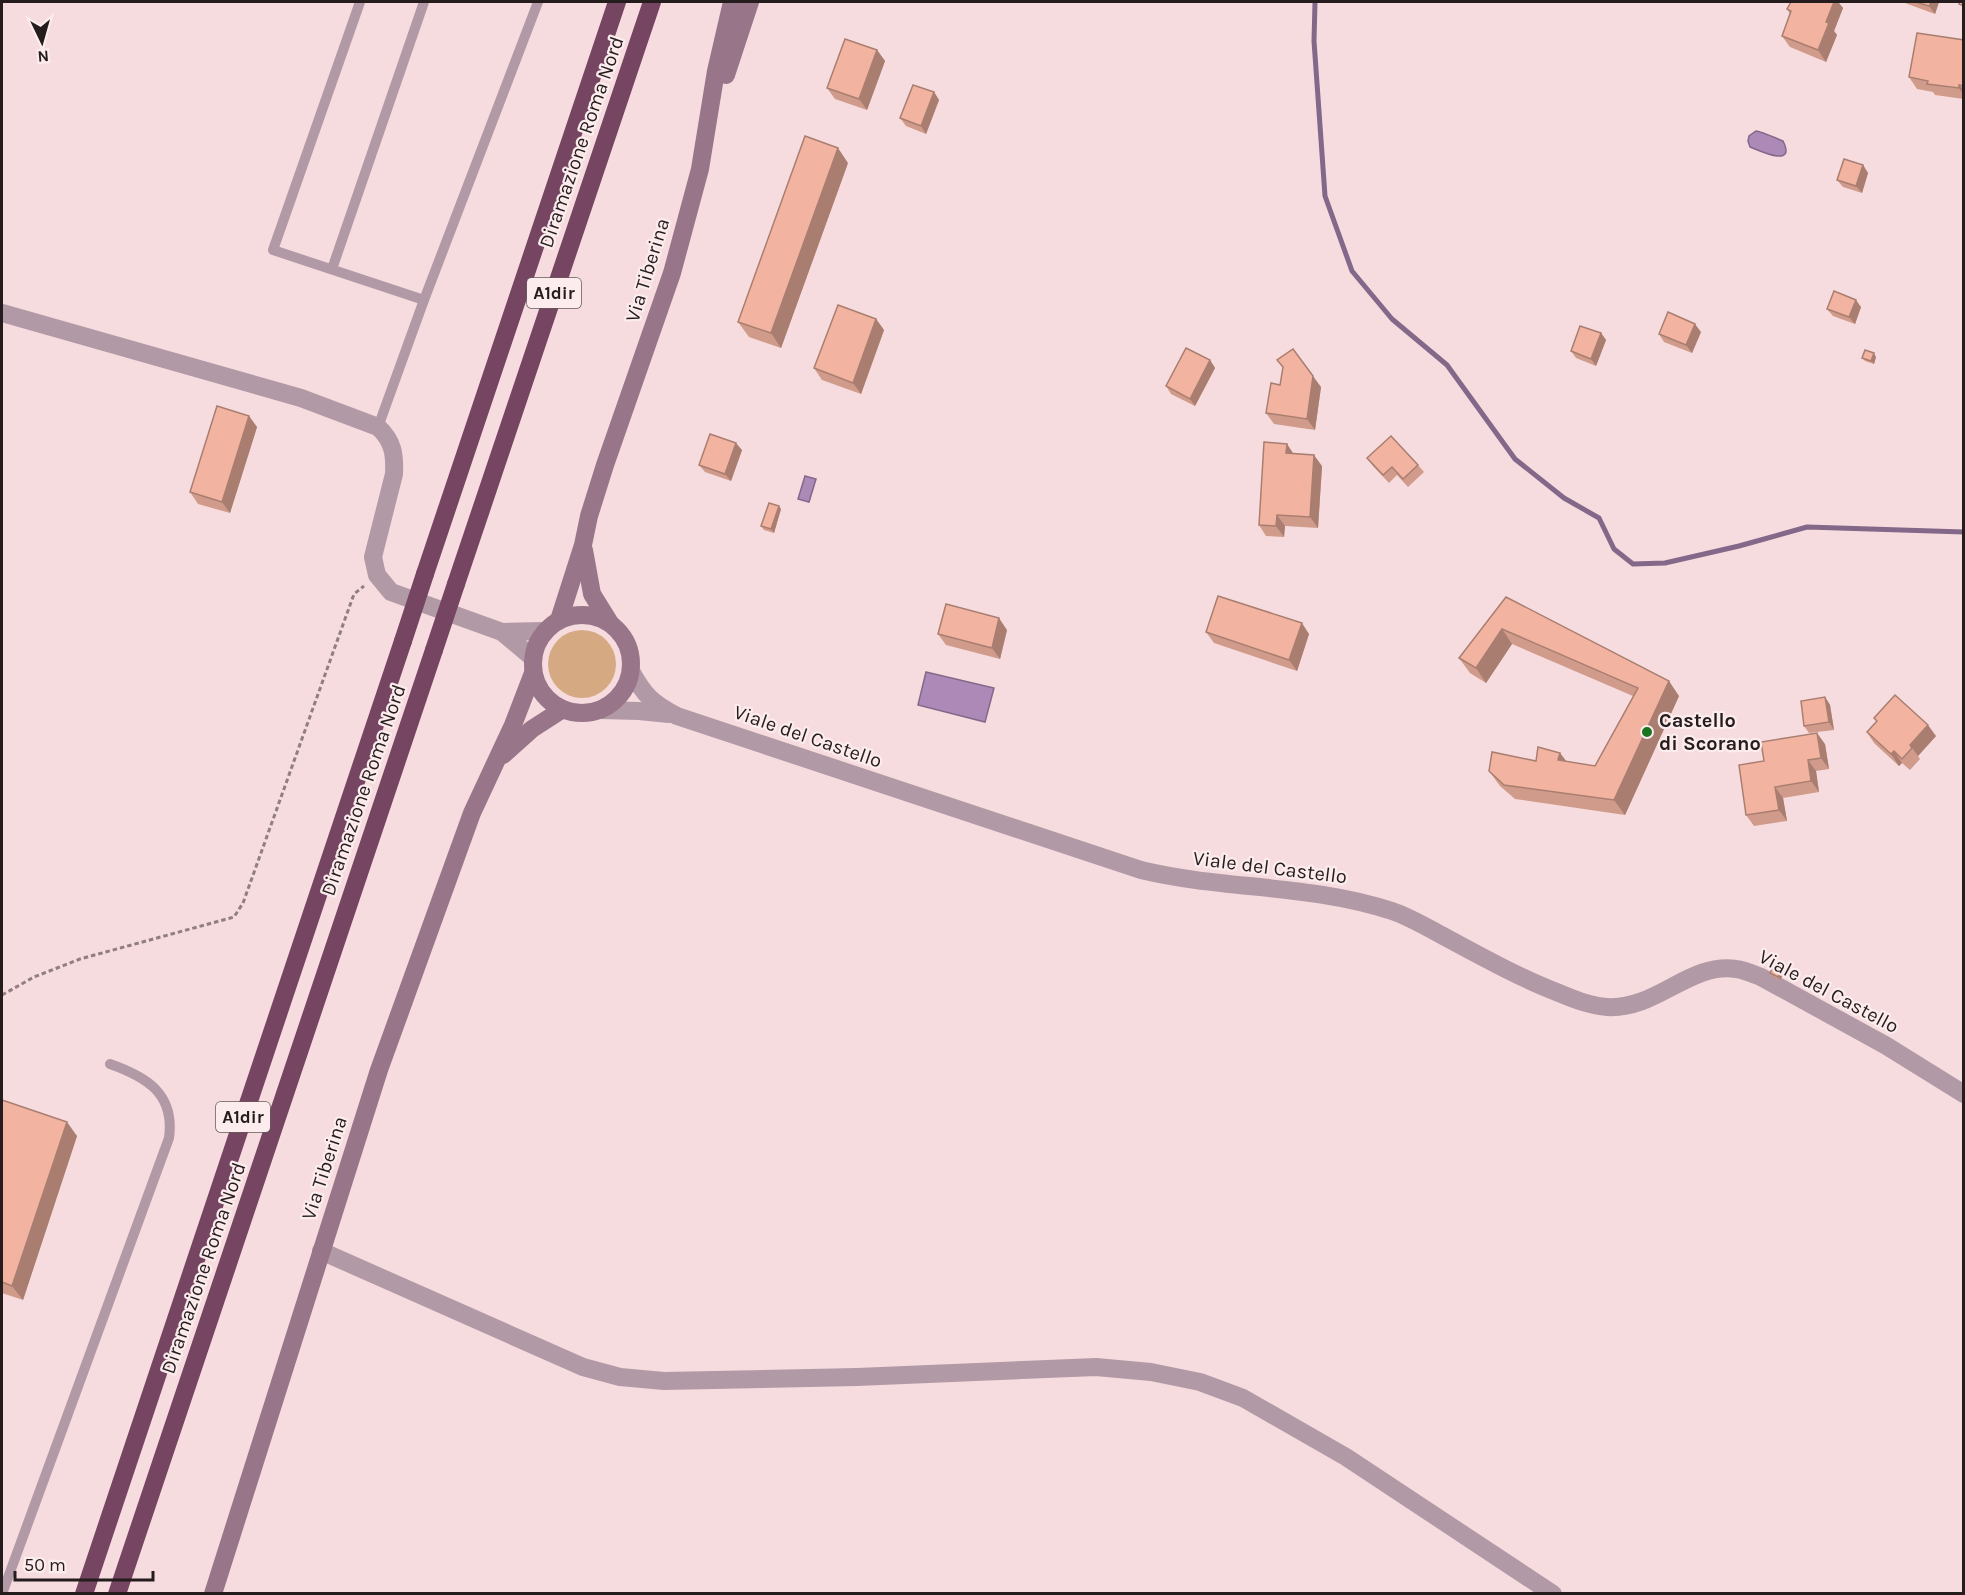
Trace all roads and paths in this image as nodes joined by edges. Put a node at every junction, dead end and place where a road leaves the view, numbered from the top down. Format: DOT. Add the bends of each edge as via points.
graph roads {
  1 [pos="360,2"];
  2 [pos="424,2"];
  3 [pos="538,2"];
  4 [pos="617,2"];
  5 [pos="652,2"];
  6 [pos="732,2"];
  7 [pos="750,2"];
  8 [pos="700,169"];
  9 [pos="332,269"];
  10 [pos="424,300"];
  11 [pos="2,313"];
  12 [pos="378,427"];
  13 [pos="583,545"];
  14 [pos="377,575"];
  15 [pos="610,622"];
  16 [pos="552,626"];
  17 [pos="502,632"];
  18 [pos="533,665"];
  19 [pos="631,671"];
  20 [pos="563,709"];
  21 [pos="600,710"];
  22 [pos="677,716"];
  23 [pos="495,762"];
  24 [pos="2,995"];
  25 [pos="110,1064"];
  26 [pos="1964,1094"];
  27 [pos="321,1251"];
  28 [pos="2,1593"];
  29 [pos="84,1593"];
  30 [pos="117,1593"];
  31 [pos="213,1593"];
  32 [pos="1553,1593"];
  1 -- 9 [label="lane" via="273,250"];
  2 -- 9 [label="lane"];
  3 -- 10 [label="lane"];
  4 -- 29 [label="highway, Diramazione Roma Nord / A1dir, bridge"];
  5 -- 30 [label="highway, Diramazione Roma Nord / A1dir, bridge"];
  6 -- 8 [label="main road, Via Tiberina"];
  7 -- 8 [label="main road"];
  8 -- 13 [label="main road, Via Tiberina" via="672,273 605,465"];
  9 -- 10 [label="lane"];
  10 -- 12 [label="lane"];
  11 -- 12 [label="street" via="301,398"];
  12 -- 14 [label="street" via="393,446 395,460 373,557"];
  13 -- 15 [label="main road" via="589,587"];
  13 -- 16 [label="main road"];
  14 -- 17 [label="street" via="391,592"];
  14 -- 24 [label="path" via="354,594 243,903 234,917 80,959"];
  15 -- 16 [label="main road" via="585,614 571,615"];
  15 -- 19 [label="main road" via="628,643"];
  16 -- 17 [label="street"];
  16 -- 18 [label="main road" via="537,644"];
  17 -- 18 [label="street"];
  18 -- 20 [label="main road" via="539,688"];
  18 -- 23 [label="main road, Via Tiberina" via="513,725"];
  19 -- 21 [label="main road" via="621,695"];
  19 -- 22 [label="street" via="651,700"];
  20 -- 21 [label="main road" via="581,713"];
  20 -- 23 [label="main road" via="532,729"];
  21 -- 22 [label="street"];
  22 -- 26 [label="street, Viale del Castello" via="1131,867 1214,884 1330,895 1391,910 1534,982 1590,1004 1636,1004 1702,972 1727,968 1746,971 1885,1045"];
  23 -- 27 [label="main road, Via Tiberina" via="472,813 380,1070"];
  25 -- 28 [label="lane" via="144,1078 163,1097 170,1115 169,1138"];
  27 -- 31 [label="main road, Via Tiberina"];
  27 -- 32 [label="street" via="584,1366 620,1377 664,1381 1096,1367 1200,1382 1243,1398 1346,1457"];
}
